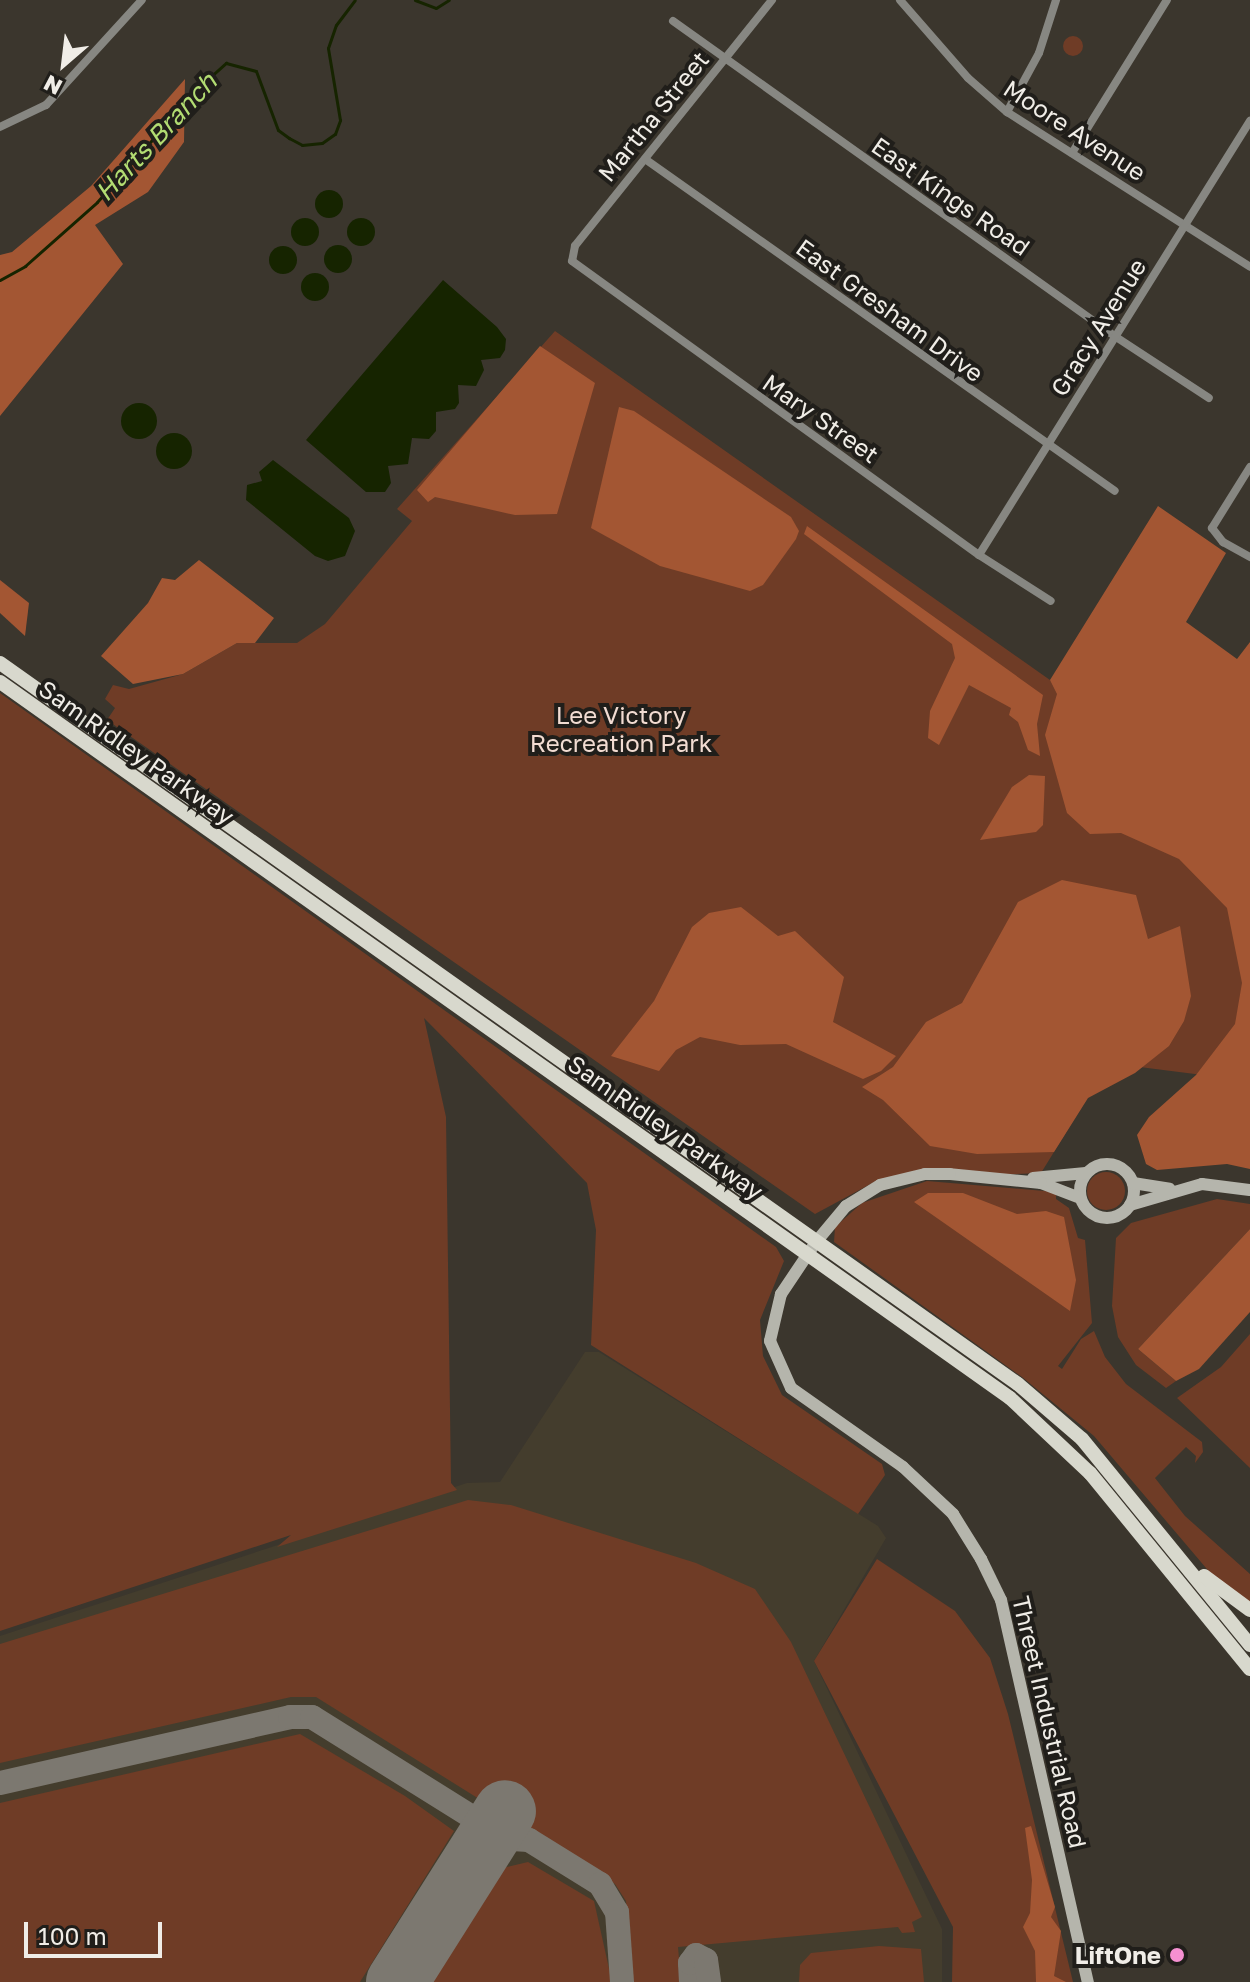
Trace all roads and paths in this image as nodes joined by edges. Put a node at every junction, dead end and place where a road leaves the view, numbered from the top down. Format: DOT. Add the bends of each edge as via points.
graph roads {
  1 [pos="142,0"];
  2 [pos="772,0"];
  3 [pos="900,0"];
  4 [pos="1056,0"];
  5 [pos="1167,0"];
  6 [pos="673,21"];
  7 [pos="724,60"];
  8 [pos="1007,112"];
  9 [pos="1250,121"];
  10 [pos="0,127"];
  11 [pos="1072,153"];
  12 [pos="645,159"];
  13 [pos="1185,225"];
  14 [pos="572,261"];
  15 [pos="1250,267"];
  16 [pos="1116,337"];
  17 [pos="1209,398"];
  18 [pos="1047,447"];
  19 [pos="1250,467"];
  20 [pos="1115,491"];
  21 [pos="979,555"];
  22 [pos="1250,557"];
  23 [pos="1051,601"];
  24 [pos="0,663"];
  25 [pos="0,682"];
  26 [pos="1086,1173"];
  27 [pos="1019,1180"];
  28 [pos="1133,1183"];
  29 [pos="1171,1190"];
  30 [pos="1250,1190"];
  31 [pos="1080,1198"];
  32 [pos="1130,1205"];
  33 [pos="812,1248"];
  34 [pos="1163,1537"];
  35 [pos="1250,1610"];
  36 [pos="1250,1645"];
  37 [pos="1250,1669"];
  38 [pos="1088,1982"];
  1 -- 10 [label="street" via="46,105"];
  2 -- 7 [label="street, Martha Street"];
  3 -- 8 [label="street, Moore Avenue" via="968,78"];
  4 -- 8 [label="street" via="1039,53"];
  5 -- 11 [label="street"];
  6 -- 7 [label="street, East Kings Road"];
  7 -- 12 [label="street, Martha Street"];
  7 -- 16 [label="street, East Kings Road"];
  8 -- 11 [label="street, Moore Avenue"];
  9 -- 13 [label="street, Gracy Avenue"];
  11 -- 13 [label="street, Moore Avenue"];
  12 -- 14 [label="street, Martha Street" via="575,246"];
  12 -- 18 [label="street, East Gresham Drive"];
  13 -- 15 [label="street, Moore Avenue"];
  13 -- 16 [label="street, Gracy Avenue"];
  14 -- 21 [label="street, Mary Street"];
  16 -- 17 [label="street, East Kings Road"];
  16 -- 18 [label="street, Gracy Avenue"];
  18 -- 20 [label="street, East Gresham Drive"];
  18 -- 21 [label="street, Gracy Avenue"];
  19 -- 22 [label="street" via="1212,528 1223,542"];
  21 -- 23 [label="street, Mary Street"];
  24 -- 33 [label="main road, Sam Ridley Parkway"];
  25 -- 33 [label="main road, Sam Ridley Parkway"];
  26 -- 27 [label="street"];
  26 -- 28 [label="street" via="1110,1164 1126,1172"];
  26 -- 31 [label="street"];
  27 -- 31 [label="street"];
  27 -- 33 [label="street, Threet Industrial Road" via="945,1174 900,1178 863,1194"];
  28 -- 29 [label="street"];
  28 -- 32 [label="street"];
  29 -- 30 [label="street" via="1209,1184"];
  29 -- 32 [label="street"];
  31 -- 32 [label="street" via="1090,1212 1104,1218 1119,1215"];
  33 -- 34 [label="main road, Sam Ridley Parkway" via="1018,1384 1082,1439"];
  33 -- 37 [label="main road, Sam Ridley Parkway" via="1053,1434"];
  33 -- 38 [label="street, Threet Industrial Road" via="776,1306 770,1341 774,1358 781,1375 804,1400 903,1467 943,1504 981,1559 1001,1600"];
  34 -- 35 [label="main road" via="1223,1594"];
  34 -- 36 [label="main road, Sam Ridley Parkway"];
}
